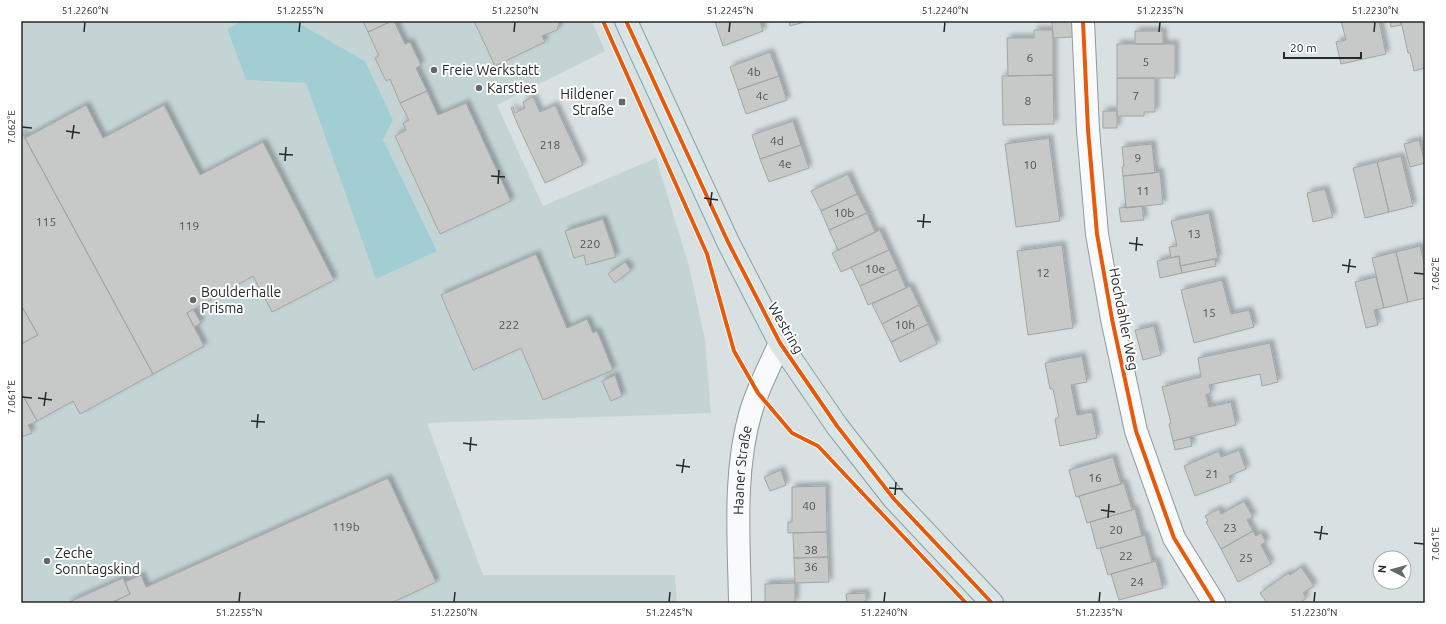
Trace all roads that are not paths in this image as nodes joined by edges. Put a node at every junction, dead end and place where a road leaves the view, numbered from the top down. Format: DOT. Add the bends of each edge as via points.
graph roads {
  1 [pos="626,21"];
  2 [pos="1084,21"];
  3 [pos="780,343"];
  4 [pos="740,603"];
  5 [pos="992,603"];
  6 [pos="1214,603"];
  1 -- 3 [label="main road, Westring" via="728,242"];
  2 -- 6 [label="street, Hochdahler Weg" via="1088,130 1097,234 1136,431 1174,538"];
  3 -- 4 [label="street, Haaner Straße" via="751,411 742,456 739,492"];
  3 -- 5 [label="main road, Westring" via="837,426 894,499"];
}
